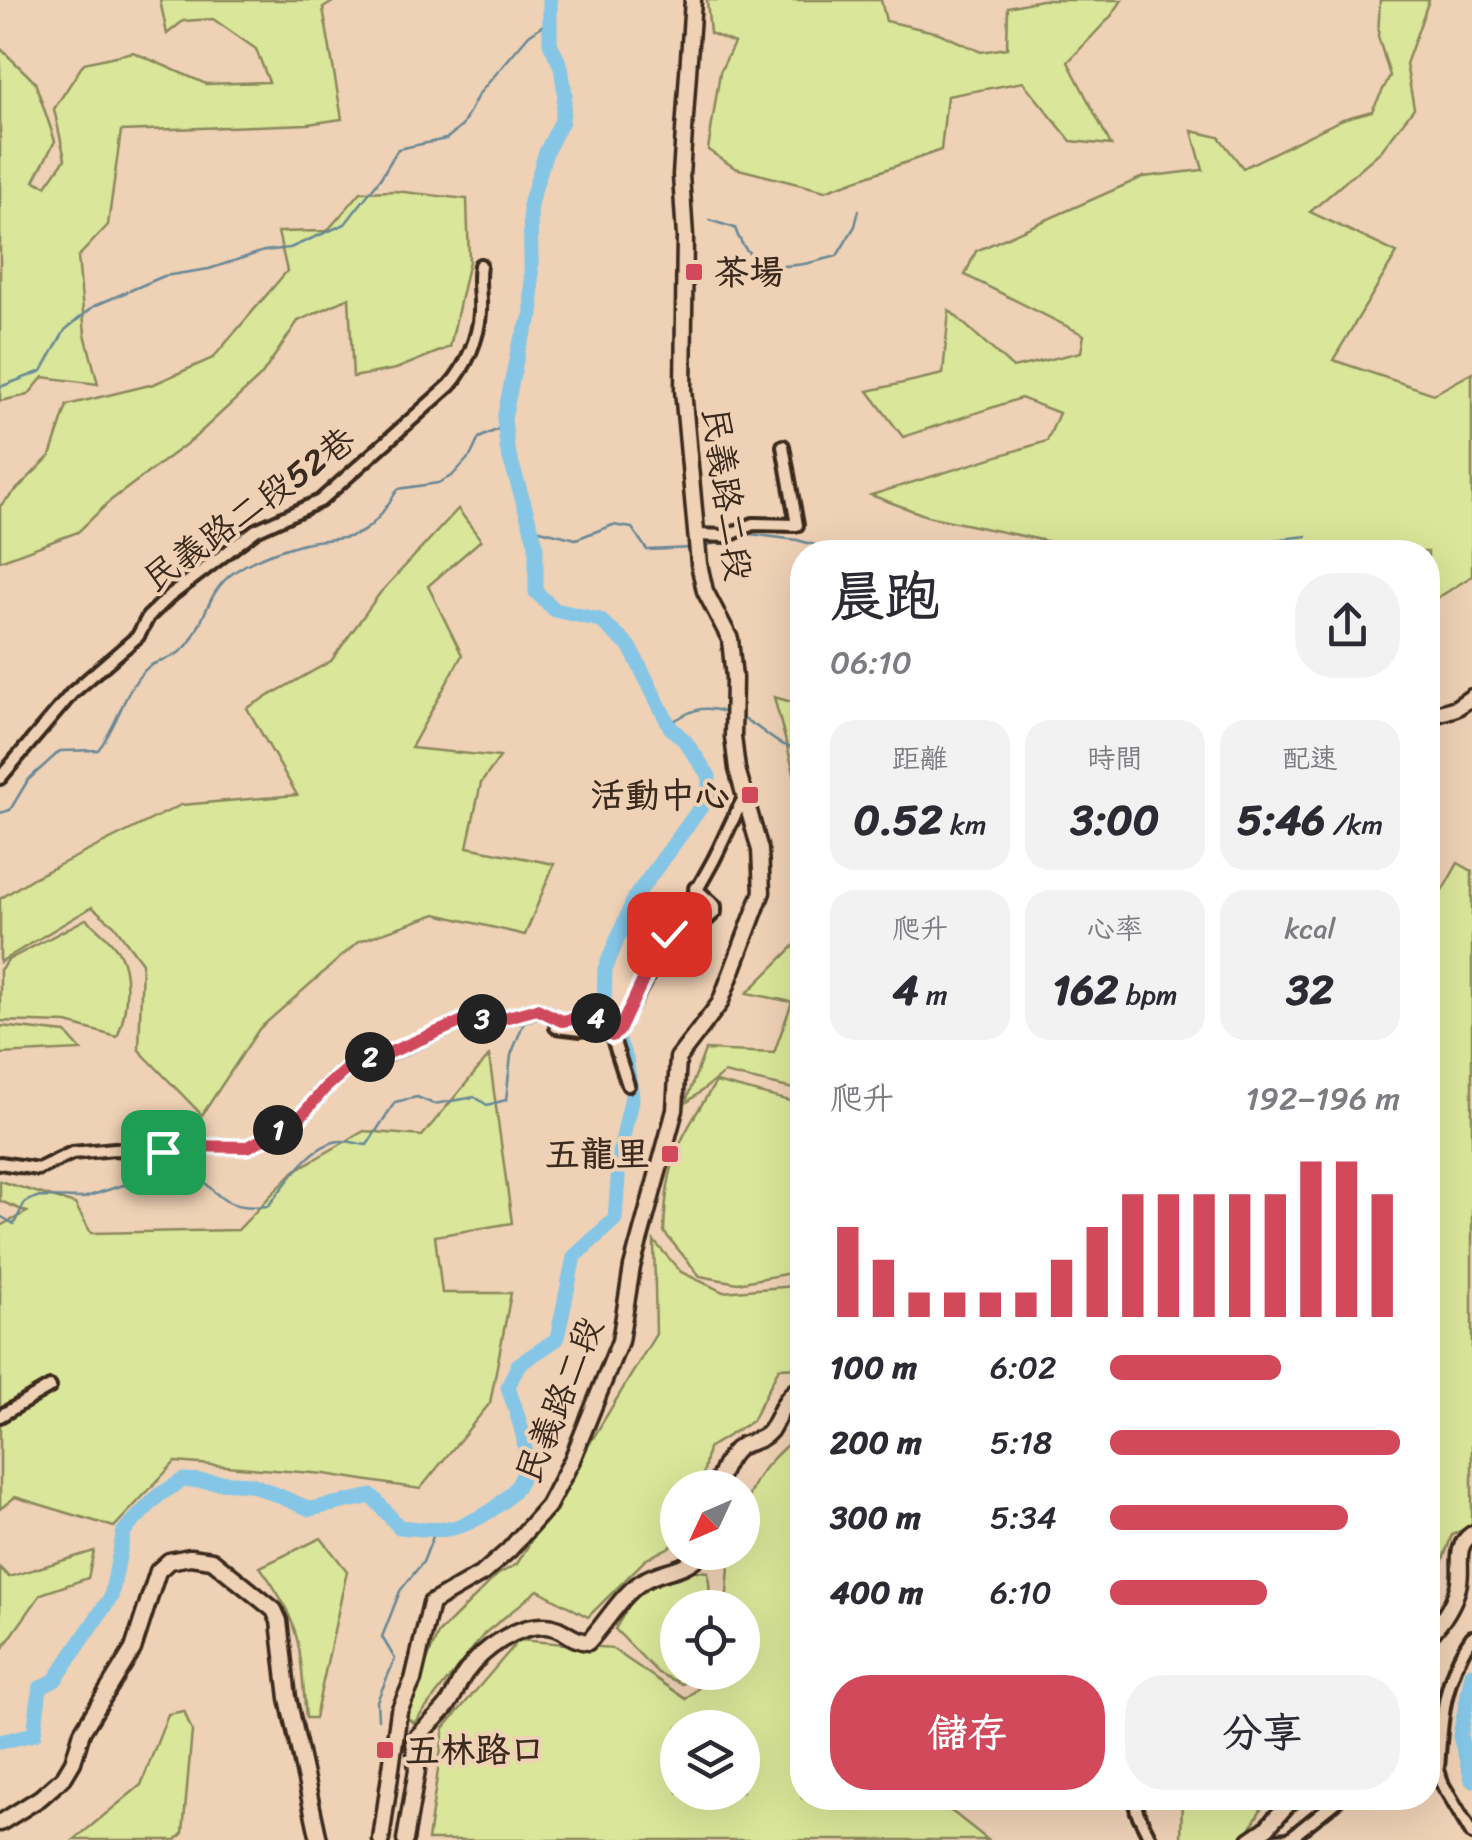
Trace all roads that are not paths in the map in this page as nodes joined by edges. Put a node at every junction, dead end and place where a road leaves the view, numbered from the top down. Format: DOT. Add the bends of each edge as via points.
graph roads {
  1 [pos="693,0"];
  2 [pos="480,265"];
  3 [pos="783,446"];
  4 [pos="697,543"];
  5 [pos="1472,697"];
  6 [pos="1440,713"];
  7 [pos="0,778"];
  8 [pos="744,798"];
  9 [pos="695,888"];
  10 [pos="669,934"];
  11 [pos="602,1020"];
  12 [pos="556,1027"];
  13 [pos="615,1034"];
  14 [pos="628,1085"];
  15 [pos="0,1163"];
  16 [pos="50,1387"];
  17 [pos="790,1393"];
  18 [pos="0,1416"];
  19 [pos="723,1470"];
  20 [pos="1472,1534"];
  21 [pos="678,1570"];
  22 [pos="1440,1622"];
  23 [pos="1472,1636"];
  24 [pos="1440,1721"];
  25 [pos="1440,1780"];
  26 [pos="1137,1810"];
  27 [pos="1283,1810"];
  28 [pos="1325,1810"];
  29 [pos="0,1823"];
  30 [pos="1472,1834"];
  31 [pos="319,1840"];
  32 [pos="381,1840"];
  33 [pos="405,1840"];
  34 [pos="1151,1840"];
  35 [pos="1250,1840"];
  36 [pos="1276,1840"];
  1 -- 4 [label="main road, 民義路二段" via="680,175 683,390"];
  2 -- 7 [label="street, 民義路二段52巷" via="480,313 464,368 450,384 320,501 256,530 170,596"];
  3 -- 4 [label="street" via="797,524 753,524"];
  4 -- 8 [label="main road, 民義路二段" via="705,591 730,640"];
  5 -- 6 [label="main road"];
  8 -- 9 [label="street"];
  8 -- 32 [label="main road, 民義路二段" via="760,850 762,892 720,1004 678,1058 674,1110 632,1267 620,1341 548,1506 496,1563 431,1603 400,1711"];
  9 -- 10 [label="street"];
  9 -- 10 [label="street" via="716,912 680,937"];
  10 -- 13 [label="street"];
  11 -- 12 [label="street" via="581,1030"];
  11 -- 13 [label="street"];
  11 -- 15 [label="street" via="562,1021 537,1009 458,1022 358,1059 298,1120 248,1147 72,1153 38,1170"];
  13 -- 14 [label="street"];
  16 -- 18 [label="street"];
  17 -- 19 [label="main road" via="769,1432 738,1448"];
  20 -- 22 [label="main road" via="1458,1555 1458,1590"];
  21 -- 33 [label="main road" via="634,1587 588,1642 539,1625 485,1653 414,1740 417,1770"];
  23 -- 24 [label="street" via="1449,1679"];
  25 -- 30 [label="street"];
  26 -- 34 [label="street"];
  27 -- 35 [label="main road"];
  28 -- 36 [label="street" via="1289,1839"];
  29 -- 31 [label="main road" via="64,1777 82,1732 133,1649 158,1571 169,1561 190,1558 212,1560 274,1610"];
}
